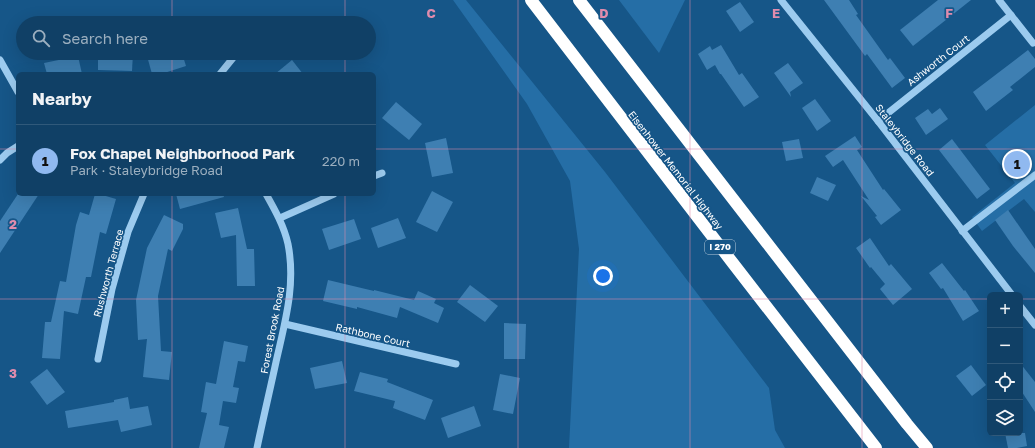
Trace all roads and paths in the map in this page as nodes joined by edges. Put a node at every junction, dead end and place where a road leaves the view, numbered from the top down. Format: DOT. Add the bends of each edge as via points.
graph roads {
  1 [pos="523,0"];
  2 [pos="531,0"];
  3 [pos="579,0"];
  4 [pos="781,0"];
  5 [pos="999,0"];
  6 [pos="1011,15"];
  7 [pos="1033,43"];
  8 [pos="565,46"];
  9 [pos="0,60"];
  10 [pos="231,60"];
  11 [pos="222,72"];
  12 [pos="16,88"];
  13 [pos="878,121"];
  14 [pos="16,147"];
  15 [pos="0,160"];
  16 [pos="382,173"];
  17 [pos="376,175"];
  18 [pos="1035,175"];
  19 [pos="143,196"];
  20 [pos="267,196"];
  21 [pos="330,196"];
  22 [pos="280,218"];
  23 [pos="962,231"];
  24 [pos="1010,292"];
  25 [pos="1023,310"];
  26 [pos="285,324"];
  27 [pos="1035,325"];
  28 [pos="98,359"];
  29 [pos="456,364"];
  30 [pos="257,448"];
  31 [pos="876,448"];
  32 [pos="927,448"];
  1 -- 8 [label="highway"];
  2 -- 8 [label="highway, Eisenhower Memorial Highway / I 270"];
  3 -- 32 [label="highway"];
  4 -- 13 [label="street, Staleybridge Road"];
  5 -- 6 [label="street"];
  6 -- 7 [label="street"];
  6 -- 13 [label="street, Ashworth Court"];
  8 -- 31 [label="highway, Eisenhower Memorial Highway / I 270"];
  9 -- 12 [label="street"];
  10 -- 11 [label="street"];
  13 -- 23 [label="street, Staleybridge Road"];
  14 -- 15 [label="street"];
  16 -- 17 [label="street"];
  18 -- 23 [label="street"];
  19 -- 28 [label="street, Rushworth Terrace" via="128,232 112,290"];
  20 -- 22 [label="street, Forest Brook Road"];
  21 -- 22 [label="street"];
  22 -- 26 [label="street, Forest Brook Road" via="288,243 291,270 290,298"];
  23 -- 24 [label="street, Staleybridge Road"];
  25 -- 27 [label="street"];
  26 -- 29 [label="street, Rathbone Court"];
  26 -- 30 [label="street, Forest Brook Road"];
}
